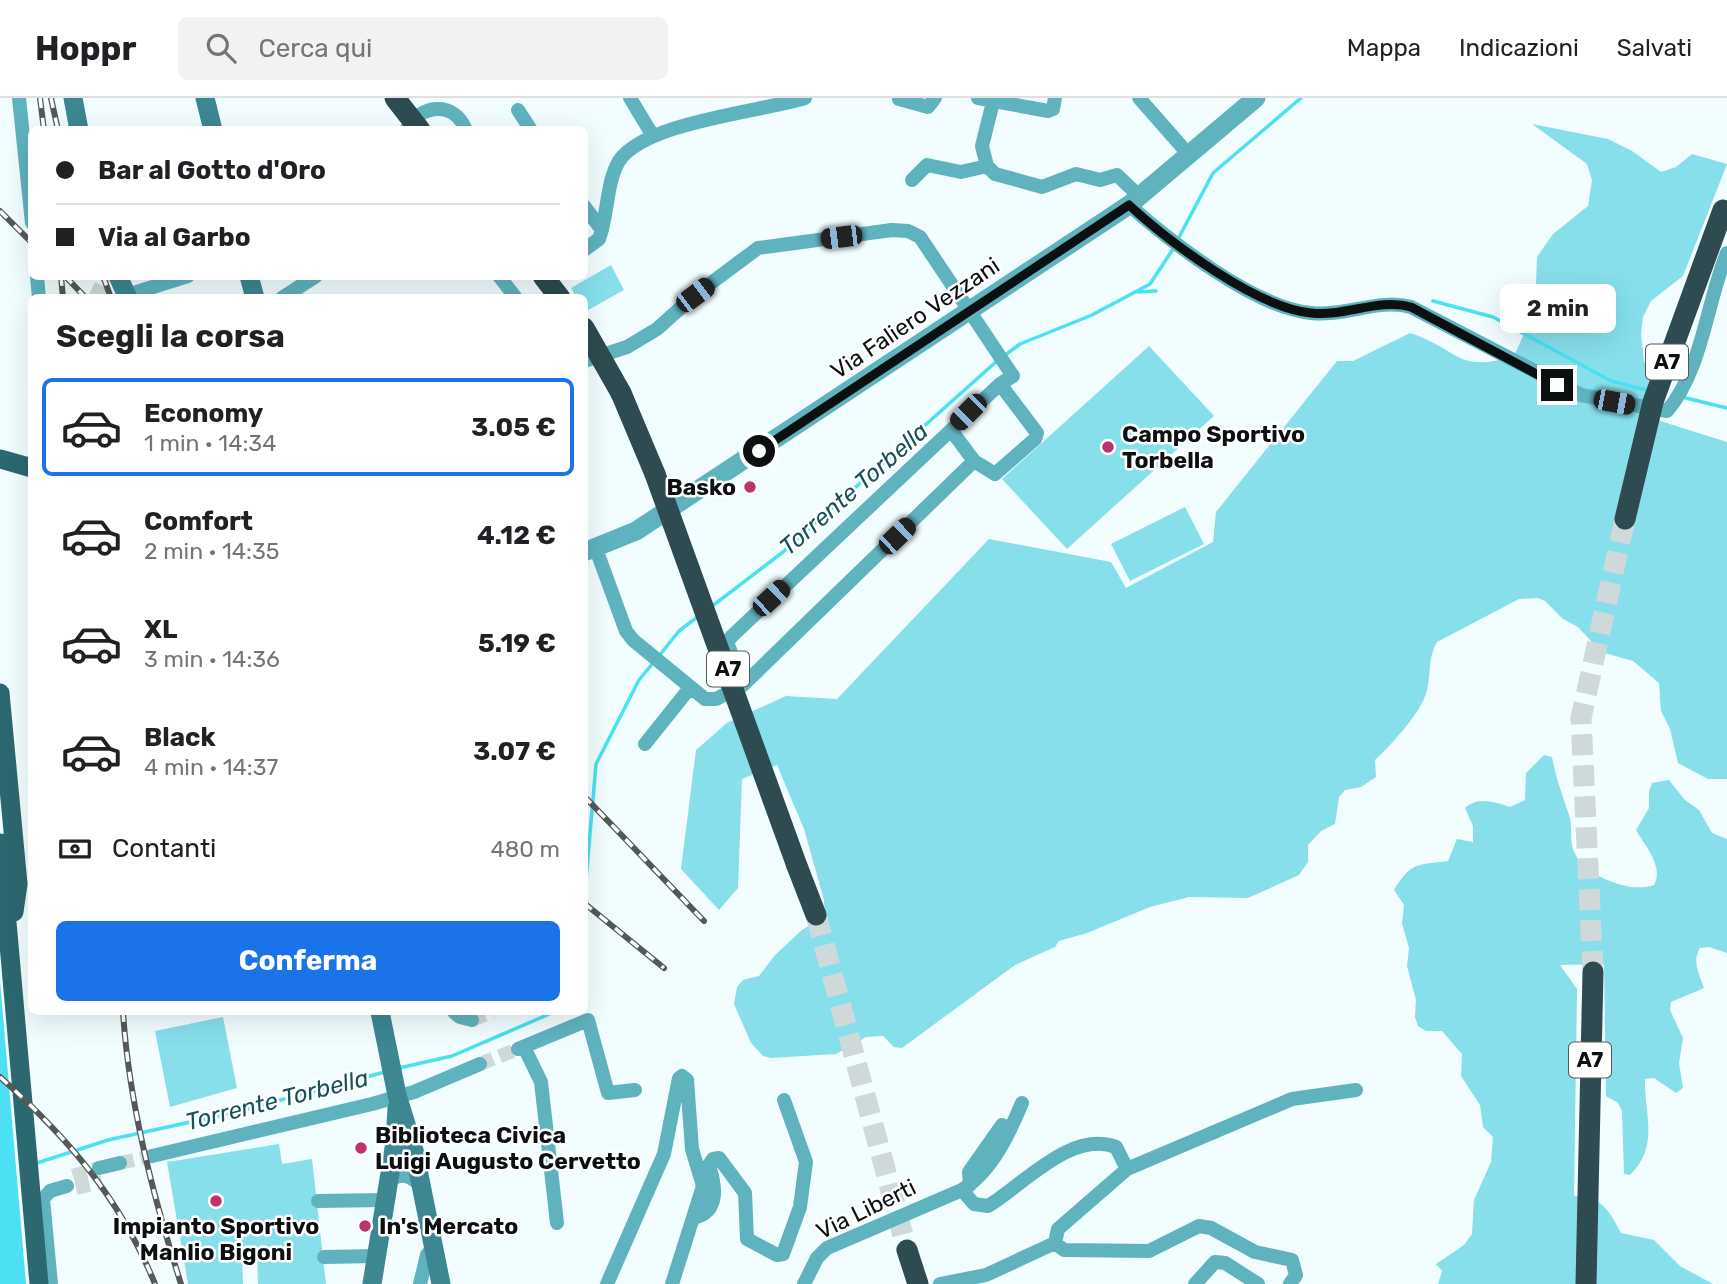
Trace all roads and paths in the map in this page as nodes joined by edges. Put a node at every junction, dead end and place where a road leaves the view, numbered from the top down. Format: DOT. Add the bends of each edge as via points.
graph roads {
  1 [pos="19,98"];
  2 [pos="73,98"];
  3 [pos="205,98"];
  4 [pos="394,98"];
  5 [pos="630,98"];
  6 [pos="805,98"];
  7 [pos="935,98"];
  8 [pos="978,98"];
  9 [pos="1055,98"];
  10 [pos="1139,98"];
  11 [pos="1256,98"];
  12 [pos="899,99"];
  13 [pos="993,102"];
  14 [pos="1043,104"];
  15 [pos="518,110"];
  16 [pos="78,126"];
  17 [pos="212,126"];
  18 [pos="408,126"];
  19 [pos="417,126"];
  20 [pos="465,126"];
  21 [pos="528,126"];
  22 [pos="653,136"];
  23 [pos="928,149"];
  24 [pos="1190,156"];
  25 [pos="927,165"];
  26 [pos="987,166"];
  27 [pos="912,180"];
  28 [pos="28,185"];
  29 [pos="1135,201"];
  30 [pos="1725,205"];
  31 [pos="588,211"];
  32 [pos="602,230"];
  33 [pos="588,247"];
  34 [pos="1727,253"];
  35 [pos="176,280"];
  36 [pos="310,280"];
  37 [pos="502,280"];
  38 [pos="546,280"];
  39 [pos="133,294"];
  40 [pos="288,294"];
  41 [pos="513,294"];
  42 [pos="557,294"];
  43 [pos="970,310"];
  44 [pos="588,335"];
  45 [pos="588,361"];
  46 [pos="1000,384"];
  47 [pos="951,430"];
  48 [pos="0,459"];
  49 [pos="974,461"];
  50 [pos="28,467"];
  51 [pos="1625,519"];
  52 [pos="590,550"];
  53 [pos="743,685"];
  54 [pos="685,688"];
  55 [pos="0,692"];
  56 [pos="645,744"];
  57 [pos="0,843"];
  58 [pos="816,915"];
  59 [pos="9,951"];
  60 [pos="1593,972"];
  61 [pos="381,1015"];
  62 [pos="458,1015"];
  63 [pos="472,1020"];
  64 [pos="480,1064"];
  65 [pos="635,1090"];
  66 [pos="1356,1090"];
  67 [pos="397,1093"];
  68 [pos="784,1100"];
  69 [pos="1022,1103"];
  70 [pos="1002,1125"];
  71 [pos="395,1142"];
  72 [pos="414,1150"];
  73 [pos="152,1156"];
  74 [pos="1127,1169"];
  75 [pos="72,1183"];
  76 [pos="422,1187"];
  77 [pos="966,1188"];
  78 [pos="386,1191"];
  79 [pos="318,1201"];
  80 [pos="692,1218"];
  81 [pos="557,1223"];
  82 [pos="1055,1243"];
  83 [pos="433,1247"];
  84 [pos="906,1250"];
  85 [pos="376,1256"];
  86 [pos="324,1257"];
  87 [pos="610,1282"];
  88 [pos="1292,1283"];
  89 [pos="39,1284"];
  90 [pos="51,1284"];
  91 [pos="372,1284"];
  92 [pos="420,1284"];
  93 [pos="440,1284"];
  94 [pos="672,1284"];
  95 [pos="804,1284"];
  96 [pos="918,1284"];
  97 [pos="940,1284"];
  98 [pos="1195,1284"];
  99 [pos="1258,1284"];
  100 [pos="1586,1284"];
  1 -- 28 [label="street"];
  2 -- 16 [label="main road"];
  3 -- 17 [label="main road"];
  4 -- 19 [label="highway, bridge"];
  5 -- 22 [label="street"];
  6 -- 22 [label="street"];
  7 -- 12 [label="street" via="928,107"];
  8 -- 13 [label="street"];
  9 -- 14 [label="street" via="1053,109"];
  10 -- 24 [label="street"];
  11 -- 24 [label="street, Via Faliero Vezzani"];
  13 -- 14 [label="street"];
  13 -- 26 [label="street" via="982,139"];
  15 -- 21 [label="street"];
  18 -- 20 [label="street" via="433,108 446,108"];
  22 -- 32 [label="street" via="638,142 619,162"];
  23 -- 25 [label="street"];
  24 -- 29 [label="street, Via Faliero Vezzani"];
  25 -- 26 [label="street" via="961,172"];
  25 -- 27 [label="street"];
  26 -- 29 [label="street" via="995,174 1042,187 1076,174 1100,180 1117,175"];
  29 -- 34 [label="street" via="1162,234 1237,286 1290,307 1309,313 1399,303 1581,395 1667,411 1691,365"];
  29 -- 43 [label="street, Via Faliero Vezzani"];
  30 -- 51 [label="highway, A7, bridge" via="1653,402"];
  31 -- 32 [label="street"];
  32 -- 33 [label="street"];
  35 -- 39 [label="street"];
  36 -- 40 [label="street"];
  37 -- 41 [label="street"];
  38 -- 42 [label="highway"];
  43 -- 45 [label="street" via="919,237 908,231 777,245 753,251 657,330"];
  43 -- 46 [label="street" via="1013,376"];
  43 -- 52 [label="street, Via Faliero Vezzani" via="636,531"];
  44 -- 58 [label="highway, A7, bridge" via="621,393 655,474"];
  46 -- 47 [label="street"];
  46 -- 49 [label="street" via="1037,436 995,474"];
  47 -- 49 [label="street"];
  47 -- 53 [label="street" via="727,642"];
  48 -- 50 [label="main road"];
  49 -- 53 [label="street"];
  52 -- 54 [label="street" via="626,631"];
  53 -- 54 [label="street" via="716,699 705,699"];
  54 -- 56 [label="street"];
  55 -- 59 [label="main road" via="18,884"];
  57 -- 59 [label="main road"];
  59 -- 89 [label="main road"];
  60 -- 100 [label="highway, A7"];
  61 -- 67 [label="main road"];
  62 -- 63 [label="street"];
  64 -- 67 [label="street" via="414,1092"];
  65 -- 81 [label="street" via="608,1093 588,1020 521,1048 541,1082"];
  66 -- 74 [label="street" via="1292,1099"];
  67 -- 71 [label="main road"];
  67 -- 72 [label="main road"];
  67 -- 73 [label="street"];
  68 -- 80 [label="street" via="806,1163 800,1207 783,1254 747,1239 745,1193 719,1158 709,1165 716,1185 714,1199 700,1216"];
  69 -- 77 [label="street, Via Liberti" via="996,1154"];
  70 -- 77 [label="street" via="969,1172"];
  71 -- 72 [label="street" via="402,1152"];
  71 -- 78 [label="main road"];
  72 -- 76 [label="main road"];
  74 -- 77 [label="street" via="1116,1147 1086,1143 1036,1169 988,1206 974,1204"];
  74 -- 82 [label="street" via="1058,1229"];
  75 -- 90 [label="street" via="50,1191 43,1199"];
  76 -- 78 [label="street" via="405,1175 396,1175"];
  76 -- 83 [label="main road"];
  77 -- 95 [label="street, Via Liberti" via="827,1248"];
  78 -- 79 [label="street"];
  78 -- 85 [label="main road"];
  80 -- 87 [label="street" via="703,1186 691,1146 687,1078 682,1076 664,1154"];
  80 -- 94 [label="street"];
  82 -- 88 [label="street" via="1064,1250 1142,1252 1192,1227 1207,1227 1255,1252 1292,1260 1296,1268"];
  82 -- 97 [label="street" via="986,1275"];
  83 -- 92 [label="street"];
  83 -- 93 [label="main road"];
  84 -- 96 [label="highway"];
  85 -- 86 [label="street"];
  85 -- 91 [label="main road"];
  98 -- 99 [label="street" via="1215,1262 1225,1263"];
}
